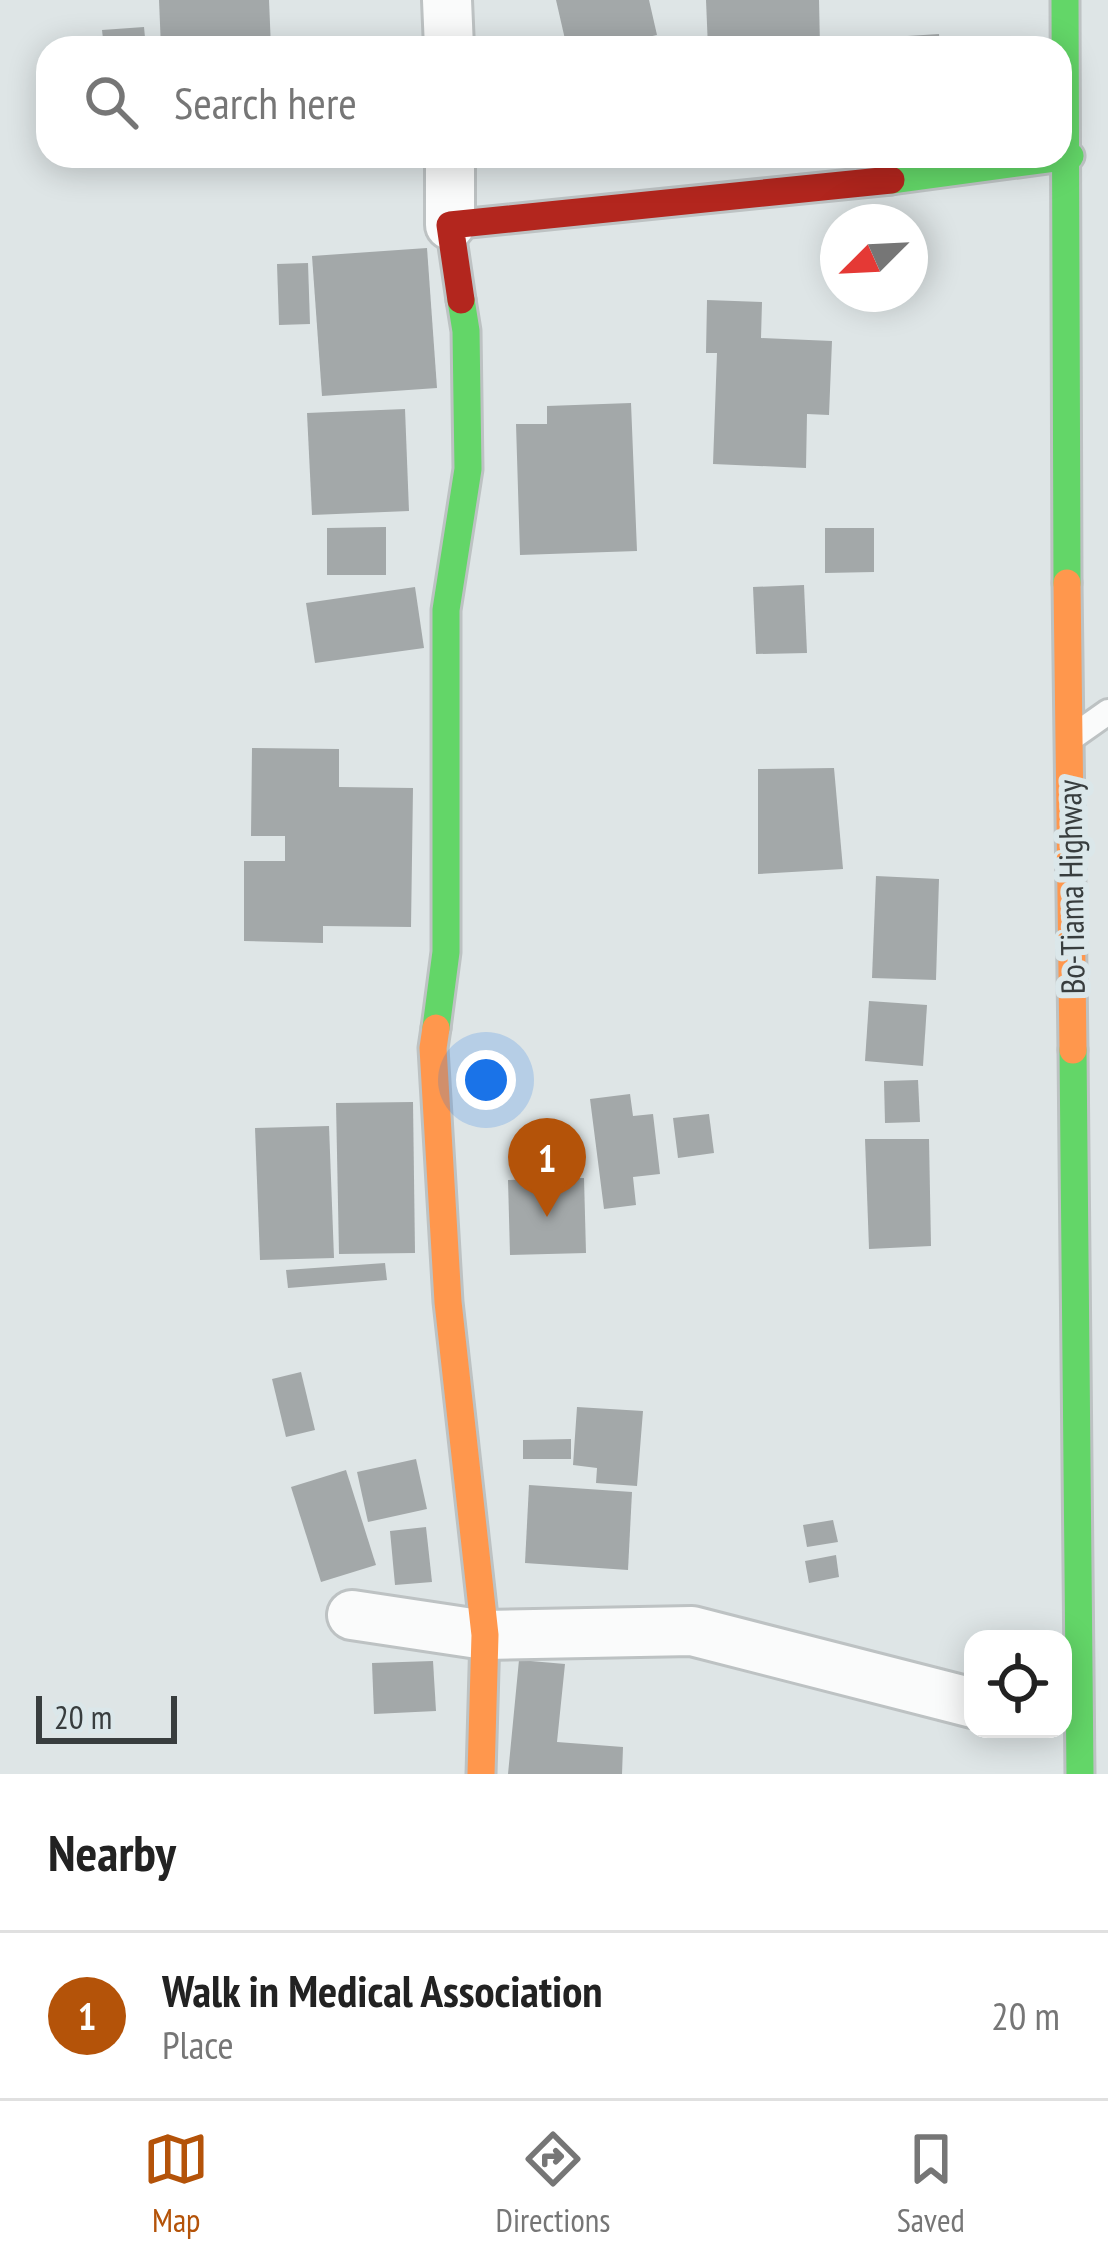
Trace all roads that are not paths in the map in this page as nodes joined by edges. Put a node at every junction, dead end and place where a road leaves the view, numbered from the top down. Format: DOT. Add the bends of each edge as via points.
graph roads {
  1 [pos="447,0"];
  2 [pos="1064,0"];
  3 [pos="448,36"];
  4 [pos="1065,36"];
  5 [pos="450,168"];
  6 [pos="975,168"];
  7 [pos="1070,168"];
  8 [pos="450,226"];
  9 [pos="1108,712"];
  10 [pos="1068,741"];
  11 [pos="352,1615"];
  12 [pos="485,1635"];
  13 [pos="964,1701"];
  14 [pos="1074,1744"];
  15 [pos="481,1774"];
  1 -- 3 [label="street"];
  2 -- 4 [label="main road, Bo-Tiama Highway"];
  5 -- 8 [label="street"];
  6 -- 8 [label="main road"];
  7 -- 10 [label="main road, Bo-Tiama Highway"];
  8 -- 12 [label="main road" via="466,331 468,469 446,610 446,952 433,1048 448,1302"];
  9 -- 10 [label="lane"];
  10 -- 14 [label="main road, Bo-Tiama Highway"];
  11 -- 12 [label="street"];
  12 -- 13 [label="street" via="692,1631"];
  12 -- 15 [label="main road"];
}
